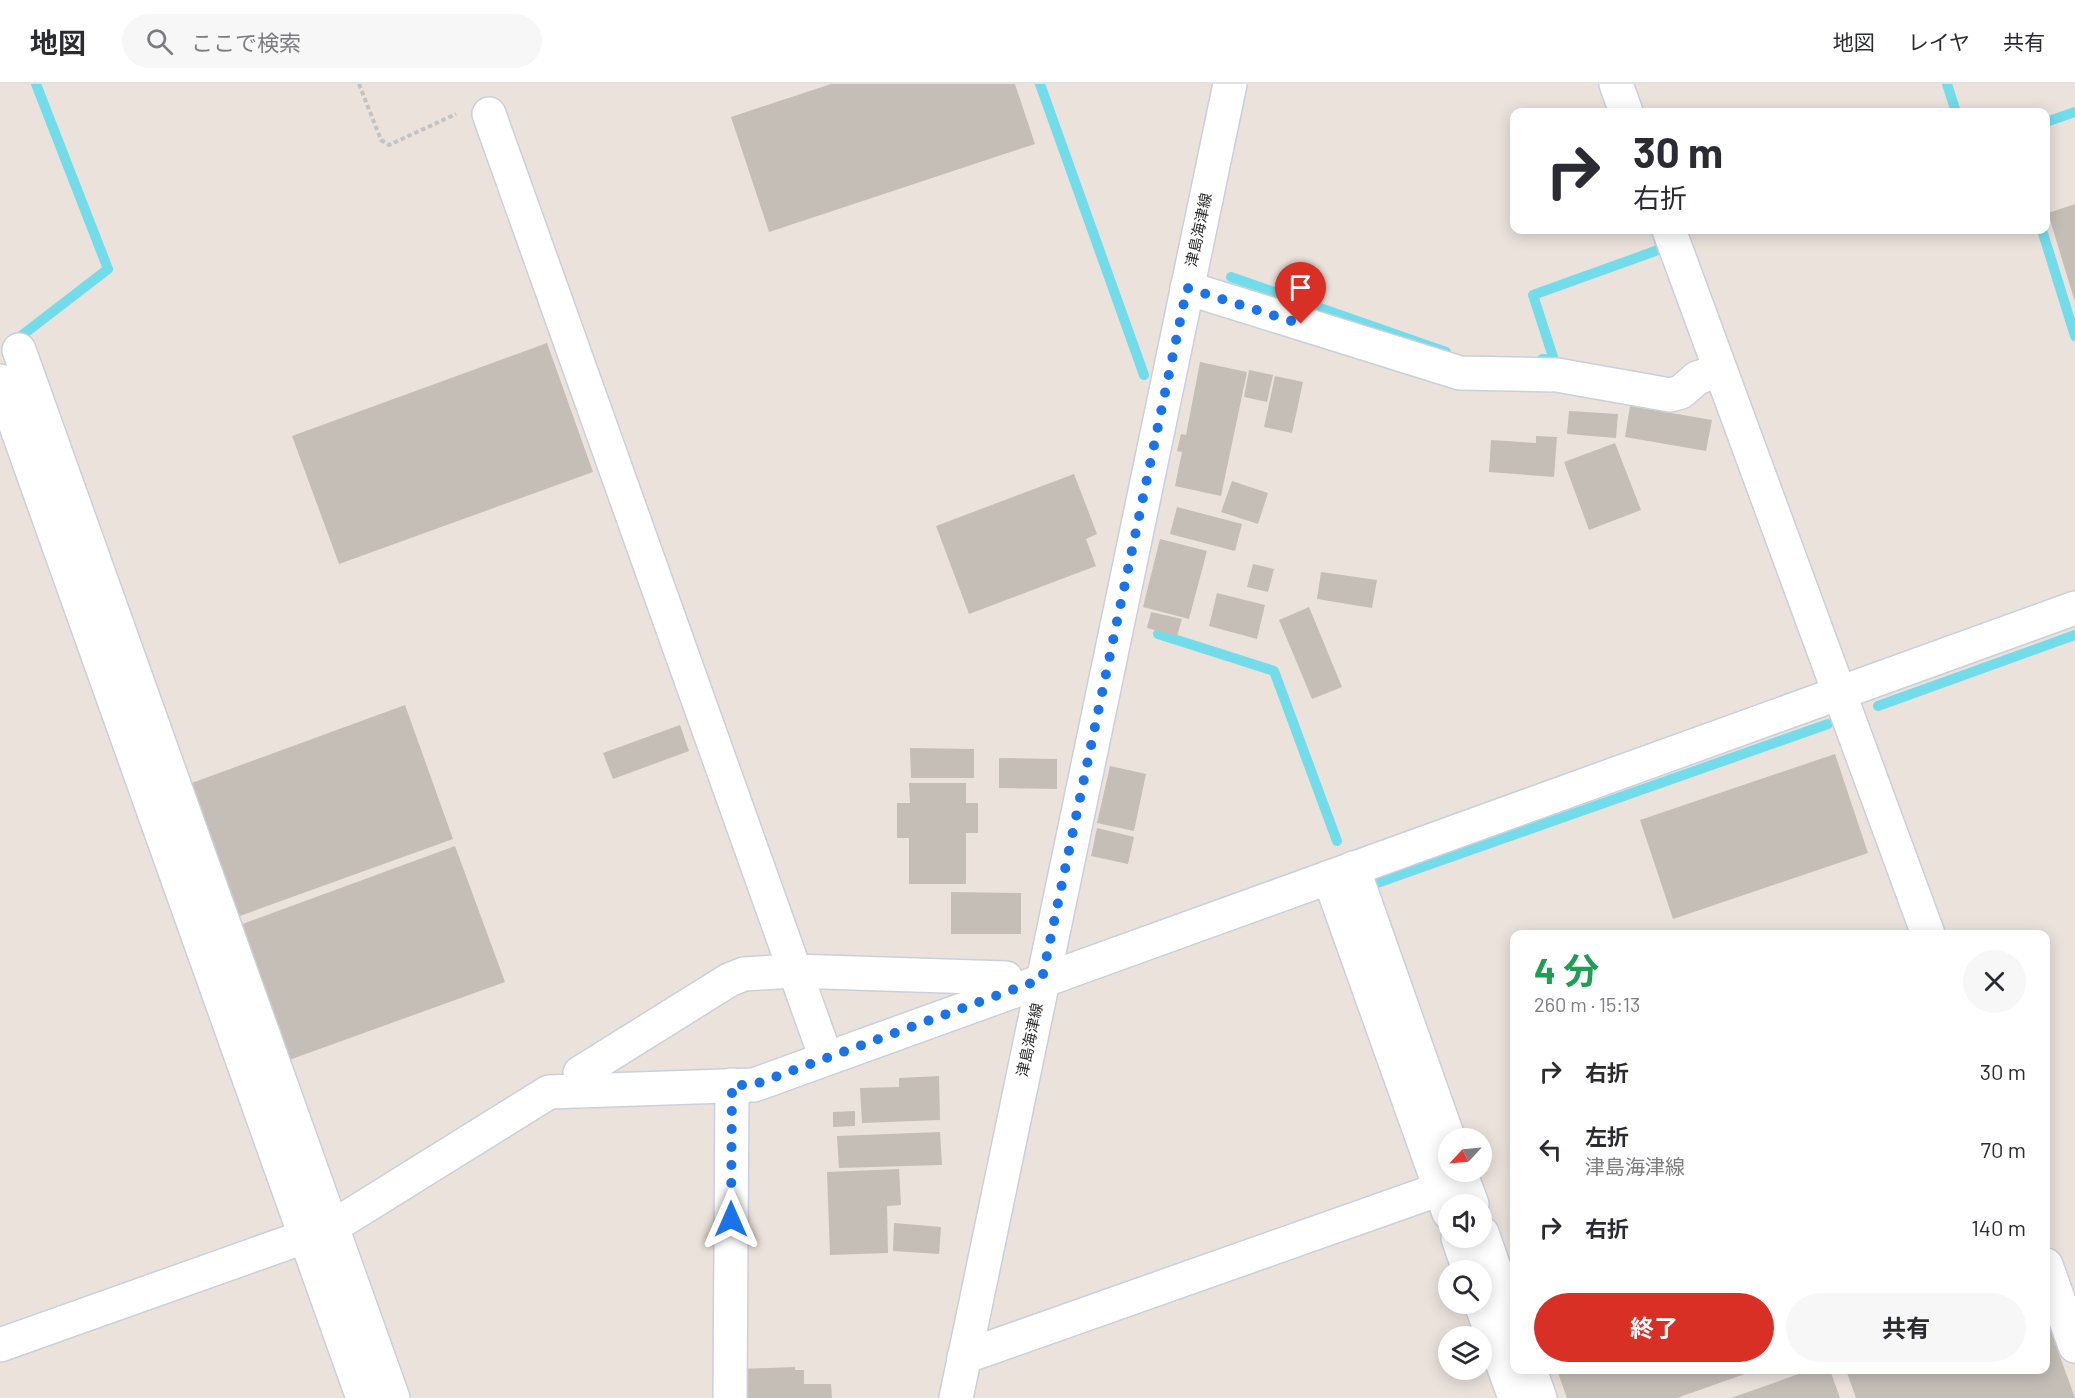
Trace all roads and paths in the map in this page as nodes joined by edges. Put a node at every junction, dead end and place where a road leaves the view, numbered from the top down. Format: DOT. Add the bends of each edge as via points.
graph roads {
  1 [pos="359,84"];
  2 [pos="1230,84"];
  3 [pos="1616,84"];
  4 [pos="1625,108"];
  5 [pos="489,114"];
  6 [pos="1670,234"];
  7 [pos="1187,288"];
  8 [pos="19,350"];
  9 [pos="1720,370"];
  10 [pos="0,381"];
  11 [pos="2075,608"];
  12 [pos="1841,693"];
  13 [pos="1341,872"];
  14 [pos="1927,930"];
  15 [pos="794,971"];
  16 [pos="1006,978"];
  17 [pos="1042,979"];
  18 [pos="826,1058"];
  19 [pos="580,1073"];
  20 [pos="732,1085"];
  21 [pos="1444,1128"];
  22 [pos="1450,1191"];
  23 [pos="319,1232"];
  24 [pos="1487,1248"];
  25 [pos="2050,1276"];
  26 [pos="1510,1313"];
  27 [pos="1485,1314"];
  28 [pos="0,1345"];
  29 [pos="2075,1346"];
  30 [pos="964,1357"];
  31 [pos="1531,1374"];
  32 [pos="957,1396"];
  33 [pos="363,1398"];
  34 [pos="393,1398"];
  35 [pos="730,1398"];
  36 [pos="1515,1398"];
  37 [pos="1540,1398"];
  1 -- 5 [label="path" via="381,140 389,145 485,101"];
  2 -- 7 [label="street, 津島海津線"];
  3 -- 4 [label="street"];
  5 -- 15 [label="street"];
  6 -- 9 [label="street"];
  7 -- 9 [label="street" via="1460,373 1557,375 1670,395 1682,392 1696,378"];
  7 -- 17 [label="street, 津島海津線"];
  8 -- 23 [label="street"];
  9 -- 12 [label="street"];
  10 -- 23 [label="street"];
  11 -- 12 [label="street"];
  12 -- 13 [label="street"];
  12 -- 14 [label="street"];
  13 -- 17 [label="street"];
  13 -- 21 [label="street"];
  13 -- 22 [label="street"];
  15 -- 16 [label="street"];
  15 -- 18 [label="street"];
  15 -- 19 [label="street" via="744,974 729,980"];
  17 -- 18 [label="street"];
  17 -- 30 [label="street, 津島海津線"];
  18 -- 20 [label="street" via="753,1085"];
  20 -- 23 [label="street" via="549,1092"];
  20 -- 35 [label="street"];
  22 -- 30 [label="street"];
  23 -- 28 [label="street"];
  23 -- 33 [label="street"];
  23 -- 34 [label="street"];
  24 -- 26 [label="street"];
  25 -- 29 [label="street"];
  27 -- 36 [label="street"];
  30 -- 32 [label="street, 津島海津線"];
  31 -- 37 [label="street"];
}
